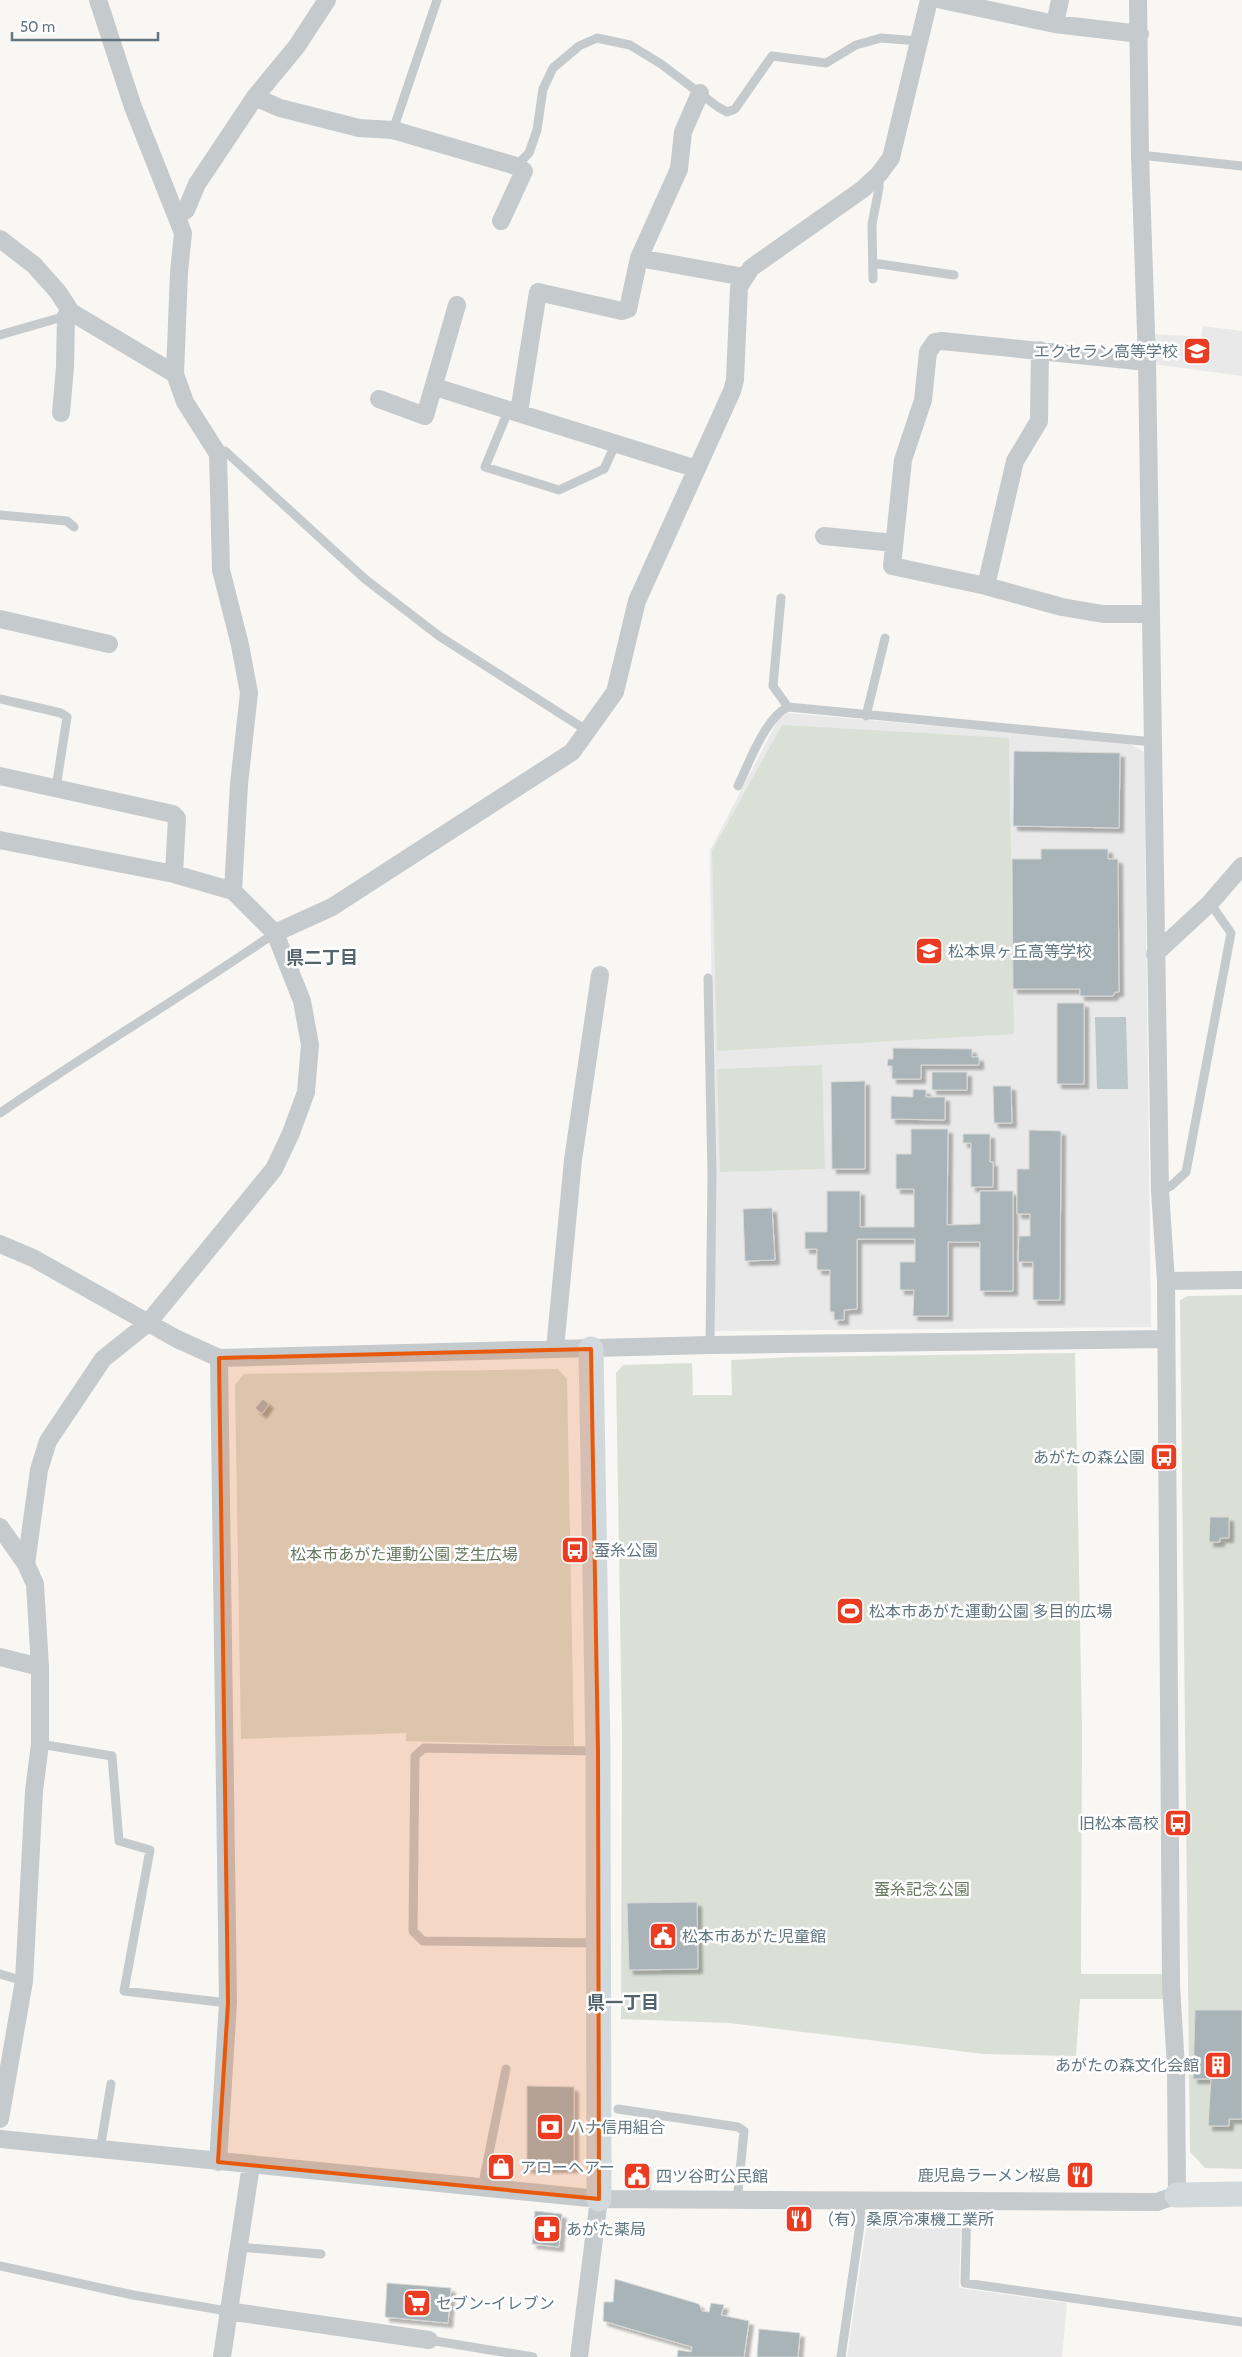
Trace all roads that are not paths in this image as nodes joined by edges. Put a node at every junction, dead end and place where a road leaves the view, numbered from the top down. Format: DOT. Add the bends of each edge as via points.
graph roads {
  1 [pos="98,0"];
  2 [pos="327,0"];
  3 [pos="437,0"];
  4 [pos="929,0"];
  5 [pos="942,0"];
  6 [pos="1060,0"];
  7 [pos="1138,0"];
  8 [pos="1055,24"];
  9 [pos="1140,34"];
  10 [pos="918,42"];
  11 [pos="700,93"];
  12 [pos="255,97"];
  13 [pos="392,130"];
  14 [pos="1140,155"];
  15 [pos="516,166"];
  16 [pos="1242,166"];
  17 [pos="879,174"];
  18 [pos="177,216"];
  19 [pos="501,221"];
  20 [pos="0,239"];
  21 [pos="639,258"];
  22 [pos="873,263"];
  23 [pos="954,274"];
  24 [pos="744,277"];
  25 [pos="873,279"];
  26 [pos="458,305"];
  27 [pos="68,314"];
  28 [pos="0,335"];
  29 [pos="1040,350"];
  30 [pos="1147,362"];
  31 [pos="175,374"];
  32 [pos="434,387"];
  33 [pos="378,399"];
  34 [pos="514,410"];
  35 [pos="60,413"];
  36 [pos="616,443"];
  37 [pos="218,454"];
  38 [pos="698,469"];
  39 [pos="0,515"];
  40 [pos="74,527"];
  41 [pos="824,536"];
  42 [pos="894,543"];
  43 [pos="986,586"];
  44 [pos="781,598"];
  45 [pos="1151,614"];
  46 [pos="0,619"];
  47 [pos="885,638"];
  48 [pos="109,644"];
  49 [pos="0,699"];
  50 [pos="788,707"];
  51 [pos="866,716"];
  52 [pos="586,730"];
  53 [pos="1153,742"];
  54 [pos="0,776"];
  55 [pos="738,786"];
  56 [pos="56,788"];
  57 [pos="0,840"];
  58 [pos="1242,866"];
  59 [pos="174,874"];
  60 [pos="233,891"];
  61 [pos="1210,902"];
  62 [pos="275,933"];
  63 [pos="1155,954"];
  64 [pos="600,975"];
  65 [pos="708,978"];
  66 [pos="0,1113"];
  67 [pos="1160,1191"];
  68 [pos="0,1244"];
  69 [pos="1242,1280"];
  70 [pos="1166,1281"];
  71 [pos="148,1323"];
  72 [pos="1165,1339"];
  73 [pos="710,1346"];
  74 [pos="555,1348"];
  75 [pos="591,1349"];
  76 [pos="219,1358"];
  77 [pos="0,1528"];
  78 [pos="26,1564"];
  79 [pos="0,1657"];
  80 [pos="40,1667"];
  81 [pos="40,1744"];
  82 [pos="598,1751"];
  83 [pos="598,1943"];
  84 [pos="0,1974"];
  85 [pos="24,1982"];
  86 [pos="228,2003"];
  87 [pos="506,2069"];
  88 [pos="111,2084"];
  89 [pos="618,2109"];
  90 [pos="0,2119"];
  91 [pos="0,2139"];
  92 [pos="100,2150"];
  93 [pos="218,2162"];
  94 [pos="252,2165"];
  95 [pos="482,2188"];
  96 [pos="1242,2194"];
  97 [pos="1177,2195"];
  98 [pos="598,2199"];
  99 [pos="860,2201"];
  100 [pos="737,2202"];
  101 [pos="967,2202"];
  102 [pos="238,2247"];
  103 [pos="321,2254"];
  104 [pos="0,2266"];
  105 [pos="227,2311"];
  106 [pos="1242,2322"];
  107 [pos="429,2340"];
  108 [pos="222,2357"];
  109 [pos="533,2357"];
  110 [pos="580,2357"];
  111 [pos="841,2357"];
  1 -- 18 [label="street" via="133,107"];
  2 -- 12 [label="street" via="297,46"];
  3 -- 13 [label="lane"];
  4 -- 10 [label="street"];
  5 -- 8 [label="street"];
  6 -- 8 [label="street"];
  7 -- 9 [label="street"];
  8 -- 9 [label="street"];
  9 -- 14 [label="street"];
  10 -- 11 [label="lane" via="881,38 856,45 826,63 772,56 735,108 727,112"];
  10 -- 17 [label="street" via="891,158"];
  11 -- 15 [label="lane" via="630,46 597,38 579,46 553,68 543,89 529,153"];
  11 -- 21 [label="street" via="683,132 679,169"];
  12 -- 13 [label="street" via="280,108 359,128"];
  12 -- 18 [label="street" via="197,184 186,210"];
  13 -- 15 [label="street"];
  14 -- 16 [label="lane"];
  14 -- 30 [label="street"];
  15 -- 19 [label="street" via="524,171"];
  17 -- 22 [label="lane" via="872,224"];
  17 -- 24 [label="street" via="863,189 751,268"];
  18 -- 31 [label="street" via="183,233"];
  20 -- 27 [label="street" via="34,265 58,292"];
  21 -- 24 [label="street"];
  21 -- 34 [label="street" via="628,309 622,311 538,292"];
  22 -- 23 [label="lane"];
  22 -- 25 [label="lane"];
  24 -- 38 [label="street" via="739,287 735,380"];
  26 -- 32 [label="street"];
  27 -- 28 [label="lane"];
  27 -- 31 [label="street"];
  27 -- 35 [label="street"];
  29 -- 30 [label="street"];
  29 -- 42 [label="street" via="942,341 931,346 923,400 903,460"];
  29 -- 43 [label="street" via="1039,421 1015,461"];
  30 -- 45 [label="street"];
  31 -- 37 [label="street" via="185,402"];
  32 -- 33 [label="street" via="425,416"];
  32 -- 34 [label="street"];
  34 -- 36 [label="street"];
  34 -- 36 [label="lane" via="485,467 559,490 604,469"];
  36 -- 38 [label="street"];
  37 -- 52 [label="lane" via="225,451 365,579 438,636"];
  37 -- 60 [label="street" via="221,570 249,693 239,784"];
  38 -- 52 [label="street" via="637,601 615,692"];
  39 -- 40 [label="lane" via="67,521"];
  41 -- 42 [label="street"];
  42 -- 43 [label="street" via="892,566"];
  43 -- 45 [label="street" via="1062,607 1103,614"];
  44 -- 50 [label="lane" via="772,686"];
  45 -- 53 [label="street"];
  46 -- 48 [label="street"];
  47 -- 51 [label="lane"];
  49 -- 56 [label="lane" via="61,712 67,717"];
  50 -- 51 [label="lane"];
  50 -- 55 [label="lane" via="778,712 767,727"];
  51 -- 53 [label="lane"];
  52 -- 62 [label="street" via="572,752 332,906"];
  53 -- 63 [label="street"];
  54 -- 56 [label="street"];
  56 -- 59 [label="street" via="173,814 177,818"];
  57 -- 59 [label="street"];
  58 -- 61 [label="street"];
  59 -- 60 [label="street"];
  60 -- 62 [label="street"];
  61 -- 63 [label="street"];
  61 -- 67 [label="lane" via="1231,933 1186,1172"];
  62 -- 66 [label="lane"];
  62 -- 71 [label="street" via="302,1001 310,1045 306,1092 274,1168"];
  63 -- 67 [label="street"];
  64 -- 74 [label="street" via="572,1160"];
  65 -- 73 [label="lane" via="712,1174"];
  67 -- 70 [label="street"];
  68 -- 71 [label="street" via="33,1258"];
  69 -- 70 [label="street"];
  70 -- 72 [label="street"];
  71 -- 76 [label="street"];
  71 -- 78 [label="street" via="103,1359 48,1441 39,1470"];
  72 -- 73 [label="street"];
  72 -- 97 [label="street" via="1171,1986 1176,2067"];
  73 -- 75 [label="street"];
  74 -- 75 [label="street"];
  74 -- 76 [label="street"];
  75 -- 82 [label="street"];
  76 -- 86 [label="street"];
  77 -- 78 [label="street"];
  78 -- 80 [label="street" via="36,1584"];
  79 -- 80 [label="street"];
  80 -- 81 [label="street"];
  81 -- 85 [label="street" via="34,1791"];
  81 -- 86 [label="lane" via="112,1756 119,1842 150,1850 124,1991"];
  82 -- 83 [label="street"];
  82 -- 83 [label="lane" via="424,1748 415,1756 412,1931 423,1940"];
  83 -- 98 [label="street"];
  84 -- 85 [label="lane"];
  85 -- 90 [label="street"];
  86 -- 93 [label="street"];
  87 -- 95 [label="lane"];
  88 -- 92 [label="lane"];
  89 -- 100 [label="lane" via="738,2127 744,2132"];
  91 -- 92 [label="street"];
  92 -- 93 [label="street"];
  93 -- 94 [label="street"];
  94 -- 95 [label="street"];
  94 -- 102 [label="street"];
  95 -- 98 [label="street"];
  96 -- 97 [label="street"];
  97 -- 101 [label="street" via="1157,2202"];
  98 -- 100 [label="street"];
  98 -- 110 [label="street"];
  99 -- 100 [label="street"];
  99 -- 101 [label="street"];
  99 -- 111 [label="lane" via="861,2218"];
  101 -- 106 [label="lane" via="965,2283"];
  102 -- 103 [label="lane"];
  102 -- 105 [label="street"];
  104 -- 105 [label="lane" via="133,2295"];
  105 -- 107 [label="street"];
  105 -- 108 [label="street"];
  107 -- 109 [label="lane"];
}
